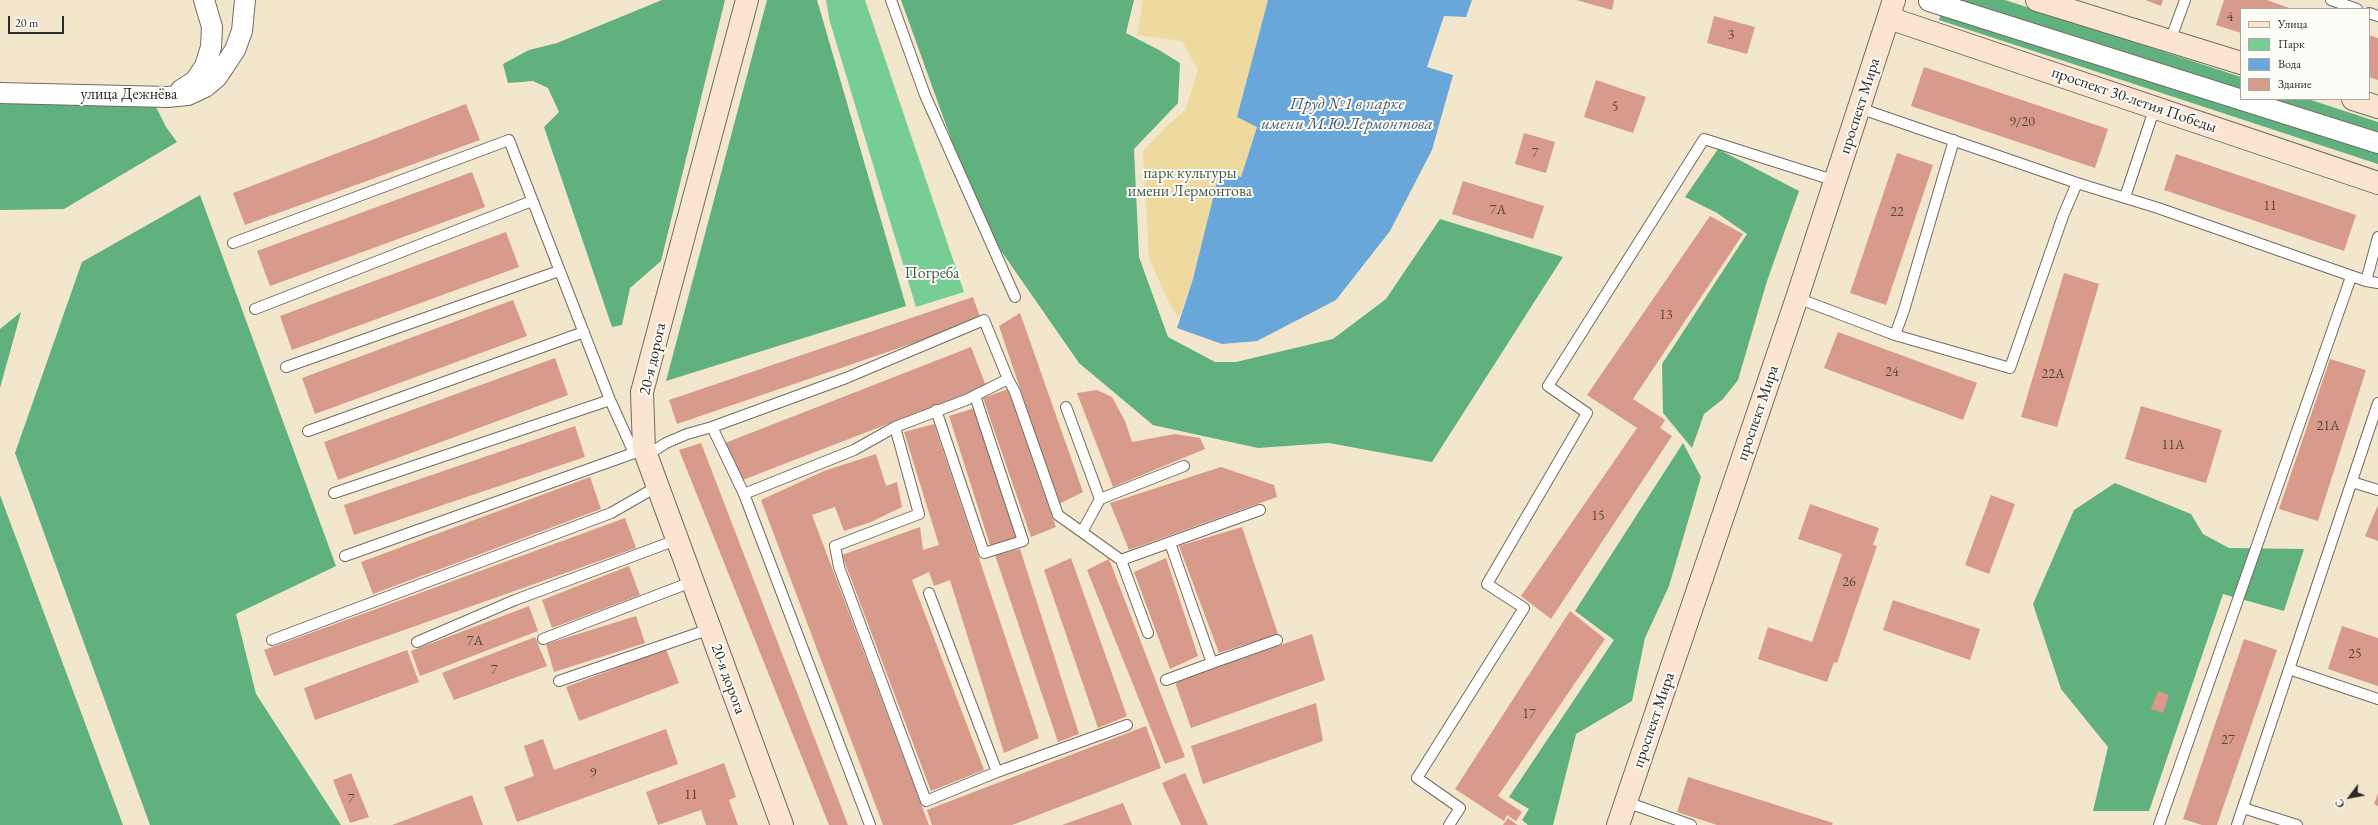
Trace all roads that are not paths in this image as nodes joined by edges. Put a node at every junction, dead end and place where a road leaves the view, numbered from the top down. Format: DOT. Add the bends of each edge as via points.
graph roads {
  1 [pos="204,0"];
  2 [pos="245,0"];
  3 [pos="747,0"];
  4 [pos="891,0"];
  5 [pos="2037,0"];
  6 [pos="2185,0"];
  7 [pos="2331,0"];
  8 [pos="1930,1"];
  9 [pos="2354,8"];
  10 [pos="1892,9"];
  11 [pos="2170,40"];
  12 [pos="2240,63"];
  13 [pos="0,93"];
  14 [pos="167,97"];
  15 [pos="2240,100"];
  16 [pos="2240,100"];
  17 [pos="2356,100"];
  18 [pos="2156,107"];
  19 [pos="2378,107"];
  20 [pos="1859,108"];
  21 [pos="1954,140"];
  22 [pos="2378,144"];
  23 [pos="1836,181"];
  24 [pos="2077,183"];
  25 [pos="2378,183"];
  26 [pos="2125,197"];
  27 [pos="532,201"];
  28 [pos="2378,237"];
  29 [pos="233,243"];
  30 [pos="559,271"];
  31 [pos="2351,277"];
  32 [pos="2366,281"];
  33 [pos="2378,283"];
  34 [pos="1015,297"];
  35 [pos="1797,298"];
  36 [pos="255,310"];
  37 [pos="584,332"];
  38 [pos="1895,335"];
  39 [pos="286,367"];
  40 [pos="1008,379"];
  41 [pos="975,396"];
  42 [pos="610,400"];
  43 [pos="2378,403"];
  44 [pos="1066,407"];
  45 [pos="936,410"];
  46 [pos="712,427"];
  47 [pos="895,427"];
  48 [pos="308,431"];
  49 [pos="641,453"];
  50 [pos="1184,466"];
  51 [pos="2352,482"];
  52 [pos="658,486"];
  53 [pos="2378,490"];
  54 [pos="334,494"];
  55 [pos="744,494"];
  56 [pos="1100,499"];
  57 [pos="1260,510"];
  58 [pos="1082,532"];
  59 [pos="678,539"];
  60 [pos="1170,543"];
  61 [pos="345,556"];
  62 [pos="1121,560"];
  63 [pos="694,582"];
  64 [pos="929,593"];
  65 [pos="710,629"];
  66 [pos="1148,633"];
  67 [pos="543,639"];
  68 [pos="272,640"];
  69 [pos="1277,640"];
  70 [pos="417,642"];
  71 [pos="1212,663"];
  72 [pos="2289,669"];
  73 [pos="1166,680"];
  74 [pos="559,681"];
  75 [pos="2378,699"];
  76 [pos="1127,725"];
  77 [pos="997,772"];
  78 [pos="1626,802"];
  79 [pos="2243,808"];
  80 [pos="782,825"];
  81 [pos="870,825"];
  82 [pos="1449,825"];
  83 [pos="1618,825"];
  84 [pos="1691,825"];
  85 [pos="2159,825"];
  86 [pos="2237,825"];
  87 [pos="2297,825"];
  1 -- 14 [label="street" via="212,27 211,47 205,66 195,81"];
  2 -- 14 [label="street, улица Дежнёва" via="242,31 235,50 217,77 205,87 188,95"];
  3 -- 49 [label="main road, 20-я дорога" via="642,392"];
  4 -- 34 [label="lane" via="925,95"];
  5 -- 11 [label="main road"];
  6 -- 11 [label="lane"];
  7 -- 9 [label="lane"];
  8 -- 15 [label="street"];
  10 -- 18 [label="main road, проспект 30-летия Победы"];
  10 -- 20 [label="main road, проспект Мира"];
  11 -- 12 [label="main road"];
  13 -- 14 [label="street, улица Дежнёва"];
  16 -- 22 [label="street"];
  17 -- 19 [label="main road"];
  18 -- 25 [label="main road, проспект 30-летия Победы"];
  18 -- 26 [label="lane"];
  20 -- 21 [label="lane"];
  20 -- 23 [label="main road, проспект Мира"];
  21 -- 24 [label="lane"];
  21 -- 38 [label="lane"];
  23 -- 35 [label="main road, проспект Мира"];
  23 -- 82 [label="lane" via="1704,139 1548,386 1587,413 1487,584 1524,608 1417,778 1460,808"];
  24 -- 26 [label="lane"];
  24 -- 38 [label="lane" via="2010,368"];
  26 -- 31 [label="lane"];
  27 -- 29 [label="lane" via="509,140"];
  27 -- 30 [label="lane"];
  27 -- 36 [label="lane"];
  28 -- 32 [label="lane"];
  30 -- 37 [label="lane"];
  30 -- 39 [label="lane"];
  31 -- 32 [label="lane"];
  31 -- 85 [label="lane"];
  32 -- 33 [label="lane"];
  35 -- 38 [label="lane"];
  35 -- 78 [label="main road, проспект Мира"];
  37 -- 42 [label="lane"];
  37 -- 48 [label="lane"];
  40 -- 41 [label="lane"];
  40 -- 46 [label="lane" via="984,320 846,378"];
  40 -- 58 [label="lane" via="1015,392 1058,515"];
  41 -- 45 [label="lane"];
  41 -- 45 [label="lane" via="1023,541 984,553"];
  42 -- 49 [label="lane"];
  42 -- 54 [label="lane"];
  43 -- 51 [label="lane"];
  44 -- 56 [label="lane"];
  45 -- 47 [label="lane"];
  46 -- 49 [label="lane" via="687,434"];
  46 -- 55 [label="lane"];
  47 -- 55 [label="lane" via="854,450"];
  47 -- 77 [label="lane" via="919,514 835,546 839,567 926,801"];
  49 -- 52 [label="main road, 20-я дорога"];
  49 -- 61 [label="lane"];
  50 -- 56 [label="lane"];
  51 -- 53 [label="lane"];
  51 -- 72 [label="lane"];
  52 -- 59 [label="main road, 20-я дорога"];
  52 -- 68 [label="lane" via="611,514"];
  55 -- 81 [label="lane"];
  56 -- 58 [label="lane"];
  57 -- 60 [label="lane"];
  58 -- 62 [label="lane"];
  59 -- 63 [label="main road, 20-я дорога"];
  59 -- 70 [label="lane" via="515,600"];
  60 -- 62 [label="lane"];
  60 -- 71 [label="lane"];
  62 -- 66 [label="lane"];
  63 -- 65 [label="main road, 20-я дорога"];
  63 -- 67 [label="lane"];
  64 -- 77 [label="lane"];
  65 -- 74 [label="lane"];
  65 -- 80 [label="main road, 20-я дорога"];
  69 -- 71 [label="lane"];
  71 -- 73 [label="lane"];
  72 -- 75 [label="lane"];
  72 -- 79 [label="lane"];
  76 -- 77 [label="lane"];
  78 -- 83 [label="main road, проспект Мира"];
  78 -- 84 [label="lane"];
  79 -- 86 [label="lane"];
  79 -- 87 [label="lane"];
}
